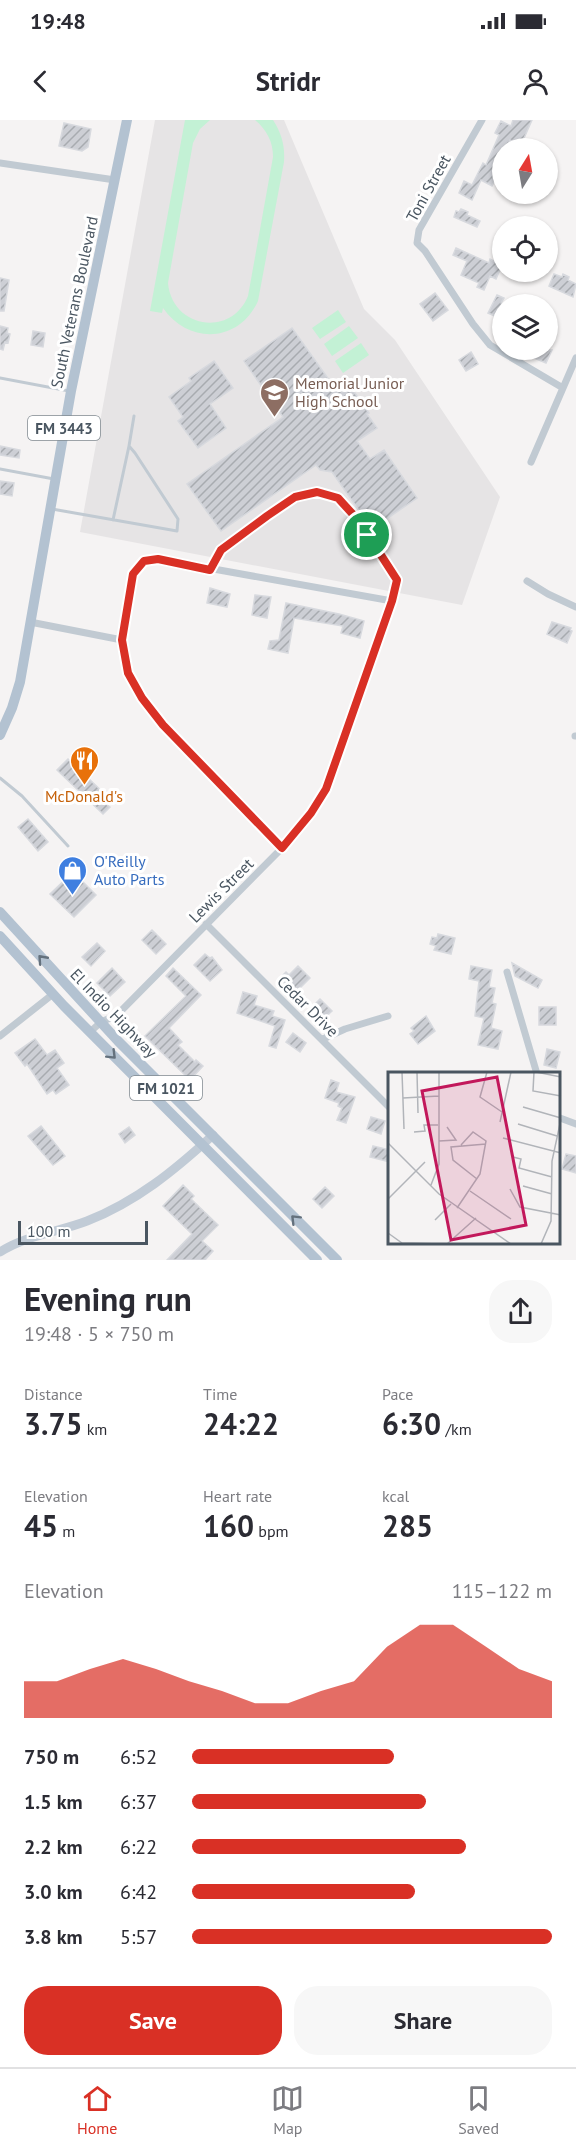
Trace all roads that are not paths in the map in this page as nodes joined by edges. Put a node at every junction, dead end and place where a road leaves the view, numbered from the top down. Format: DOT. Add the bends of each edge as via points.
graph roads {
  1 [pos="127,120"];
  2 [pos="482,120"];
  3 [pos="0,163"];
  4 [pos="115,180"];
  5 [pos="576,358"];
  6 [pos="0,378"];
  7 [pos="563,388"];
  8 [pos="70,391"];
  9 [pos="134,416"];
  10 [pos="129,446"];
  11 [pos="531,462"];
  12 [pos="0,469"];
  13 [pos="56,479"];
  14 [pos="50,509"];
  15 [pos="113,520"];
  16 [pos="210,570"];
  17 [pos="527,581"];
  18 [pos="392,601"];
  19 [pos="576,607"];
  20 [pos="30,622"];
  21 [pos="122,640"];
  22 [pos="0,735"];
  23 [pos="0,778"];
  24 [pos="68,846"];
  25 [pos="282,848"];
  26 [pos="0,912"];
  27 [pos="207,924"];
  28 [pos="0,936"];
  29 [pos="507,972"];
  30 [pos="53,994"];
  31 [pos="388,1016"];
  32 [pos="101,1022"];
  33 [pos="90,1032"];
  34 [pos="0,1036"];
  35 [pos="322,1040"];
  36 [pos="536,1072"];
  37 [pos="388,1105"];
  38 [pos="561,1118"];
  39 [pos="576,1124"];
  40 [pos="213,1136"];
  41 [pos="202,1145"];
  42 [pos="0,1252"];
  43 [pos="317,1260"];
  44 [pos="337,1260"];
  1 -- 4 [label="main road, South Veterans Boulevard / FM 3443"];
  2 -- 7 [label="street, Toni Street" via="419,230 417,243 490,345"];
  3 -- 4 [label="street"];
  4 -- 8 [label="main road, South Veterans Boulevard / FM 3443"];
  5 -- 7 [label="street"];
  6 -- 8 [label="lane"];
  7 -- 11 [label="street"];
  8 -- 13 [label="main road, South Veterans Boulevard / FM 3443"];
  9 -- 10 [label="lane"];
  10 -- 15 [label="lane"];
  10 -- 15 [label="lane" via="178,519 177,531"];
  12 -- 13 [label="lane"];
  13 -- 14 [label="main road, South Veterans Boulevard / FM 3443"];
  14 -- 15 [label="lane"];
  14 -- 20 [label="main road, South Veterans Boulevard / FM 3443"];
  16 -- 18 [label="street"];
  16 -- 18 [label="lane, Lewis Street" via="221,550 259,522 295,497 317,492 338,498 359,521 397,580"];
  16 -- 21 [label="street" via="158,559 144,561 133,574"];
  17 -- 19 [label="street"];
  18 -- 25 [label="street, Lewis Street" via="326,789"];
  20 -- 21 [label="street"];
  20 -- 22 [label="main road, South Veterans Boulevard / FM 3443" via="20,682"];
  21 -- 25 [label="street" via="128,673 142,698 163,725"];
  23 -- 24 [label="lane"];
  25 -- 27 [label="street, Lewis Street"];
  32 -- 26 [label="main road, El Indio Highway / FM 1021, one-way"];
  27 -- 32 [label="street, Lewis Street" via="117,1015"];
  27 -- 35 [label="street, Cedar Drive"];
  28 -- 30 [label="main road, El Indio Highway / FM 1021"];
  29 -- 36 [label="street"];
  30 -- 33 [label="main road, El Indio Highway / FM 1021"];
  30 -- 34 [label="street"];
  31 -- 35 [label="street"];
  32 -- 33 [label="street, Lewis Street"];
  32 -- 40 [label="main road, El Indio Highway / FM 1021"];
  33 -- 41 [label="main road, El Indio Highway / FM 1021, one-way"];
  35 -- 37 [label="street, Cedar Drive"];
  38 -- 39 [label="street"];
  40 -- 41 [label="street"];
  44 -- 40 [label="main road, El Indio Highway / FM 1021, one-way"];
  41 -- 42 [label="street" via="166,1177 117,1208"];
  41 -- 43 [label="main road, El Indio Highway / FM 1021"];
}
